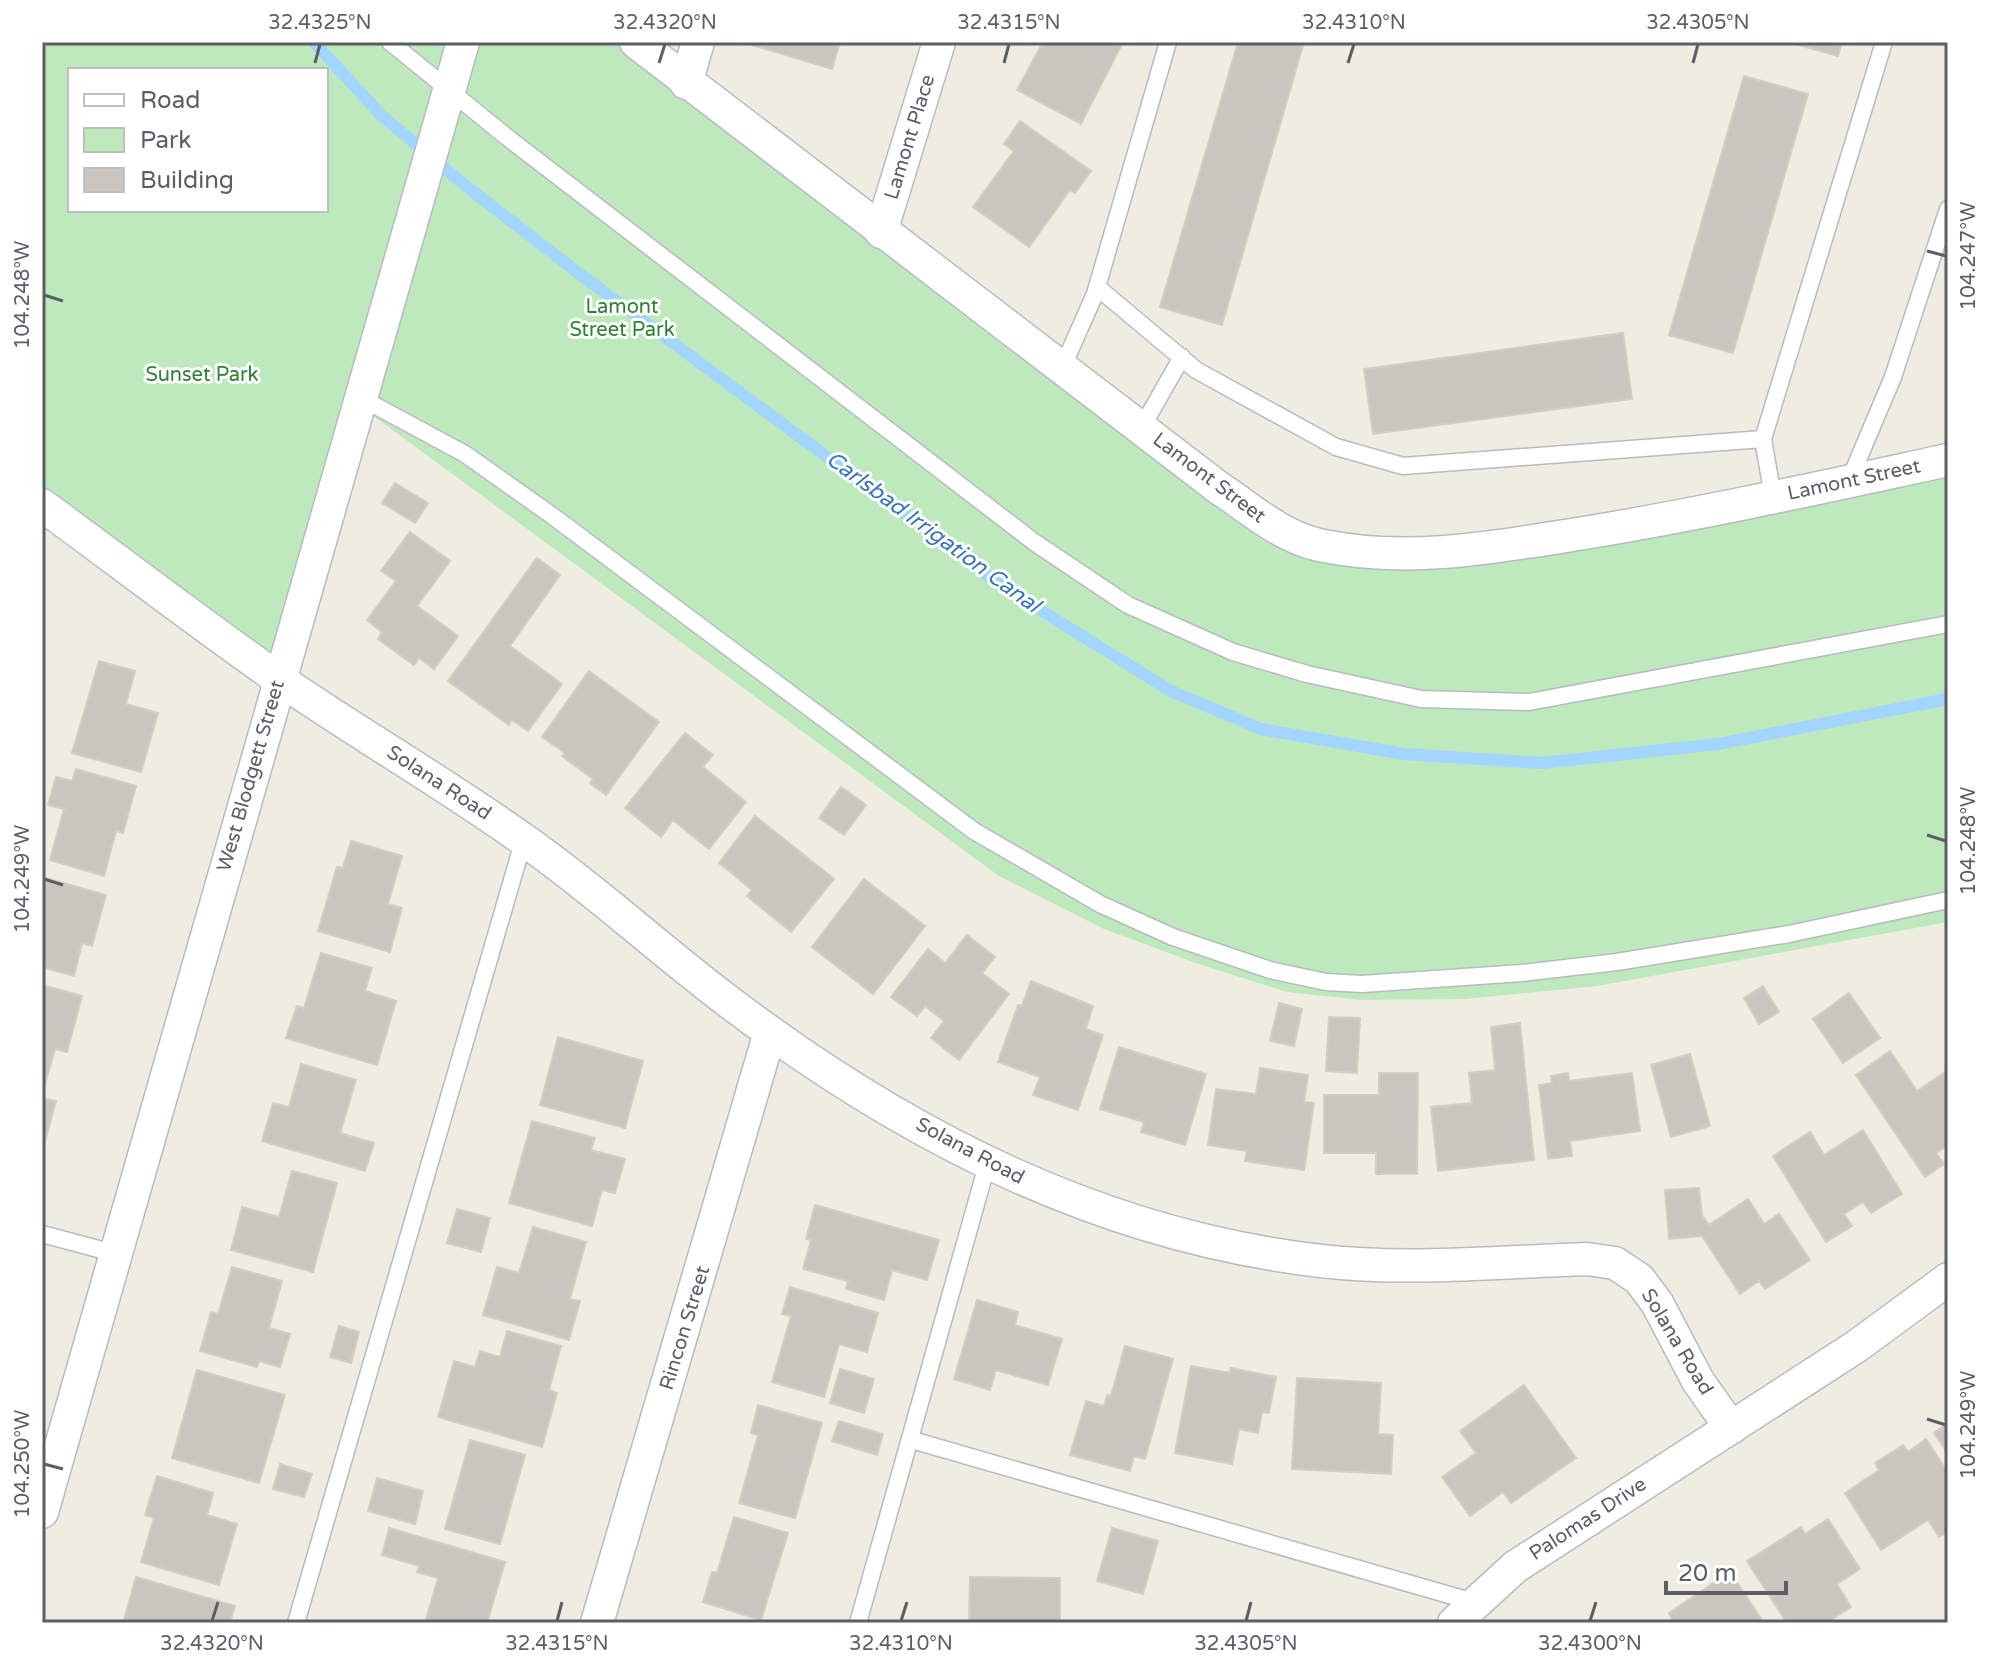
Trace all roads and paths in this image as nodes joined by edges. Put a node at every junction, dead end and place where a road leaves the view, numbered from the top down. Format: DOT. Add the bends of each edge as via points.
graph roads {
  1 [pos="390,42"];
  2 [pos="463,42"];
  3 [pos="636,42"];
  4 [pos="698,42"];
  5 [pos="939,42"];
  6 [pos="1168,42"];
  7 [pos="1884,42"];
  8 [pos="686,83"];
  9 [pos="447,106"];
  10 [pos="1948,209"];
  11 [pos="881,232"];
  12 [pos="1097,287"];
  13 [pos="1182,357"];
  14 [pos="1063,366"];
  15 [pos="361,398"];
  16 [pos="1142,427"];
  17 [pos="1763,439"];
  18 [pos="1948,460"];
  19 [pos="1849,481"];
  20 [pos="1773,497"];
  21 [pos="42,505"];
  22 [pos="1948,624"];
  23 [pos="279,679"];
  24 [pos="524,839"];
  25 [pos="1948,900"];
  26 [pos="770,1032"];
  27 [pos="987,1165"];
  28 [pos="42,1234"];
  29 [pos="117,1254"];
  30 [pos="1948,1279"];
  31 [pos="1731,1428"];
  32 [pos="912,1440"];
  33 [pos="42,1512"];
  34 [pos="1465,1613"];
  35 [pos="296,1623"];
  36 [pos="597,1623"];
  37 [pos="858,1623"];
  1 -- 9 [label="lane"];
  2 -- 9 [label="street, West Blodgett Street"];
  3 -- 8 [label="street, Lamont Street"];
  4 -- 8 [label="street"];
  5 -- 11 [label="street, Lamont Place"];
  6 -- 12 [label="lane"];
  7 -- 17 [label="lane"];
  8 -- 11 [label="street, Lamont Street"];
  9 -- 15 [label="street, West Blodgett Street"];
  9 -- 22 [label="lane" via="1034,542 1128,605 1233,652 1421,699 1529,702"];
  10 -- 19 [label="lane" via="1893,377"];
  11 -- 14 [label="street, Lamont Street"];
  12 -- 13 [label="lane"];
  12 -- 14 [label="lane"];
  13 -- 16 [label="lane"];
  13 -- 17 [label="lane" via="1196,370 1336,447 1403,466"];
  14 -- 16 [label="street, Lamont Street"];
  15 -- 23 [label="street, West Blodgett Street"];
  15 -- 25 [label="lane" via="465,454 974,831 1100,904 1173,937 1270,970 1362,984 1522,973 1789,934"];
  16 -- 20 [label="street, Lamont Street" via="1275,528 1316,544 1380,554 1488,549"];
  17 -- 20 [label="lane"];
  18 -- 19 [label="street, Lamont Street"];
  19 -- 20 [label="street, Lamont Street"];
  21 -- 23 [label="street, Solana Road"];
  23 -- 24 [label="street, Solana Road"];
  23 -- 29 [label="street, West Blodgett Street"];
  24 -- 26 [label="street, Solana Road"];
  24 -- 35 [label="lane"];
  26 -- 27 [label="street, Solana Road"];
  26 -- 36 [label="street, Rincon Street"];
  27 -- 31 [label="street, Solana Road" via="1139,1224 1237,1249 1382,1266 1587,1259 1615,1263 1639,1279 1657,1303 1698,1381"];
  27 -- 32 [label="lane"];
  28 -- 29 [label="lane"];
  29 -- 33 [label="street, West Blodgett Street"];
  30 -- 31 [label="street"];
  31 -- 34 [label="street, Palomas Drive" via="1515,1567"];
  32 -- 34 [label="lane"];
  32 -- 37 [label="lane"];
}
